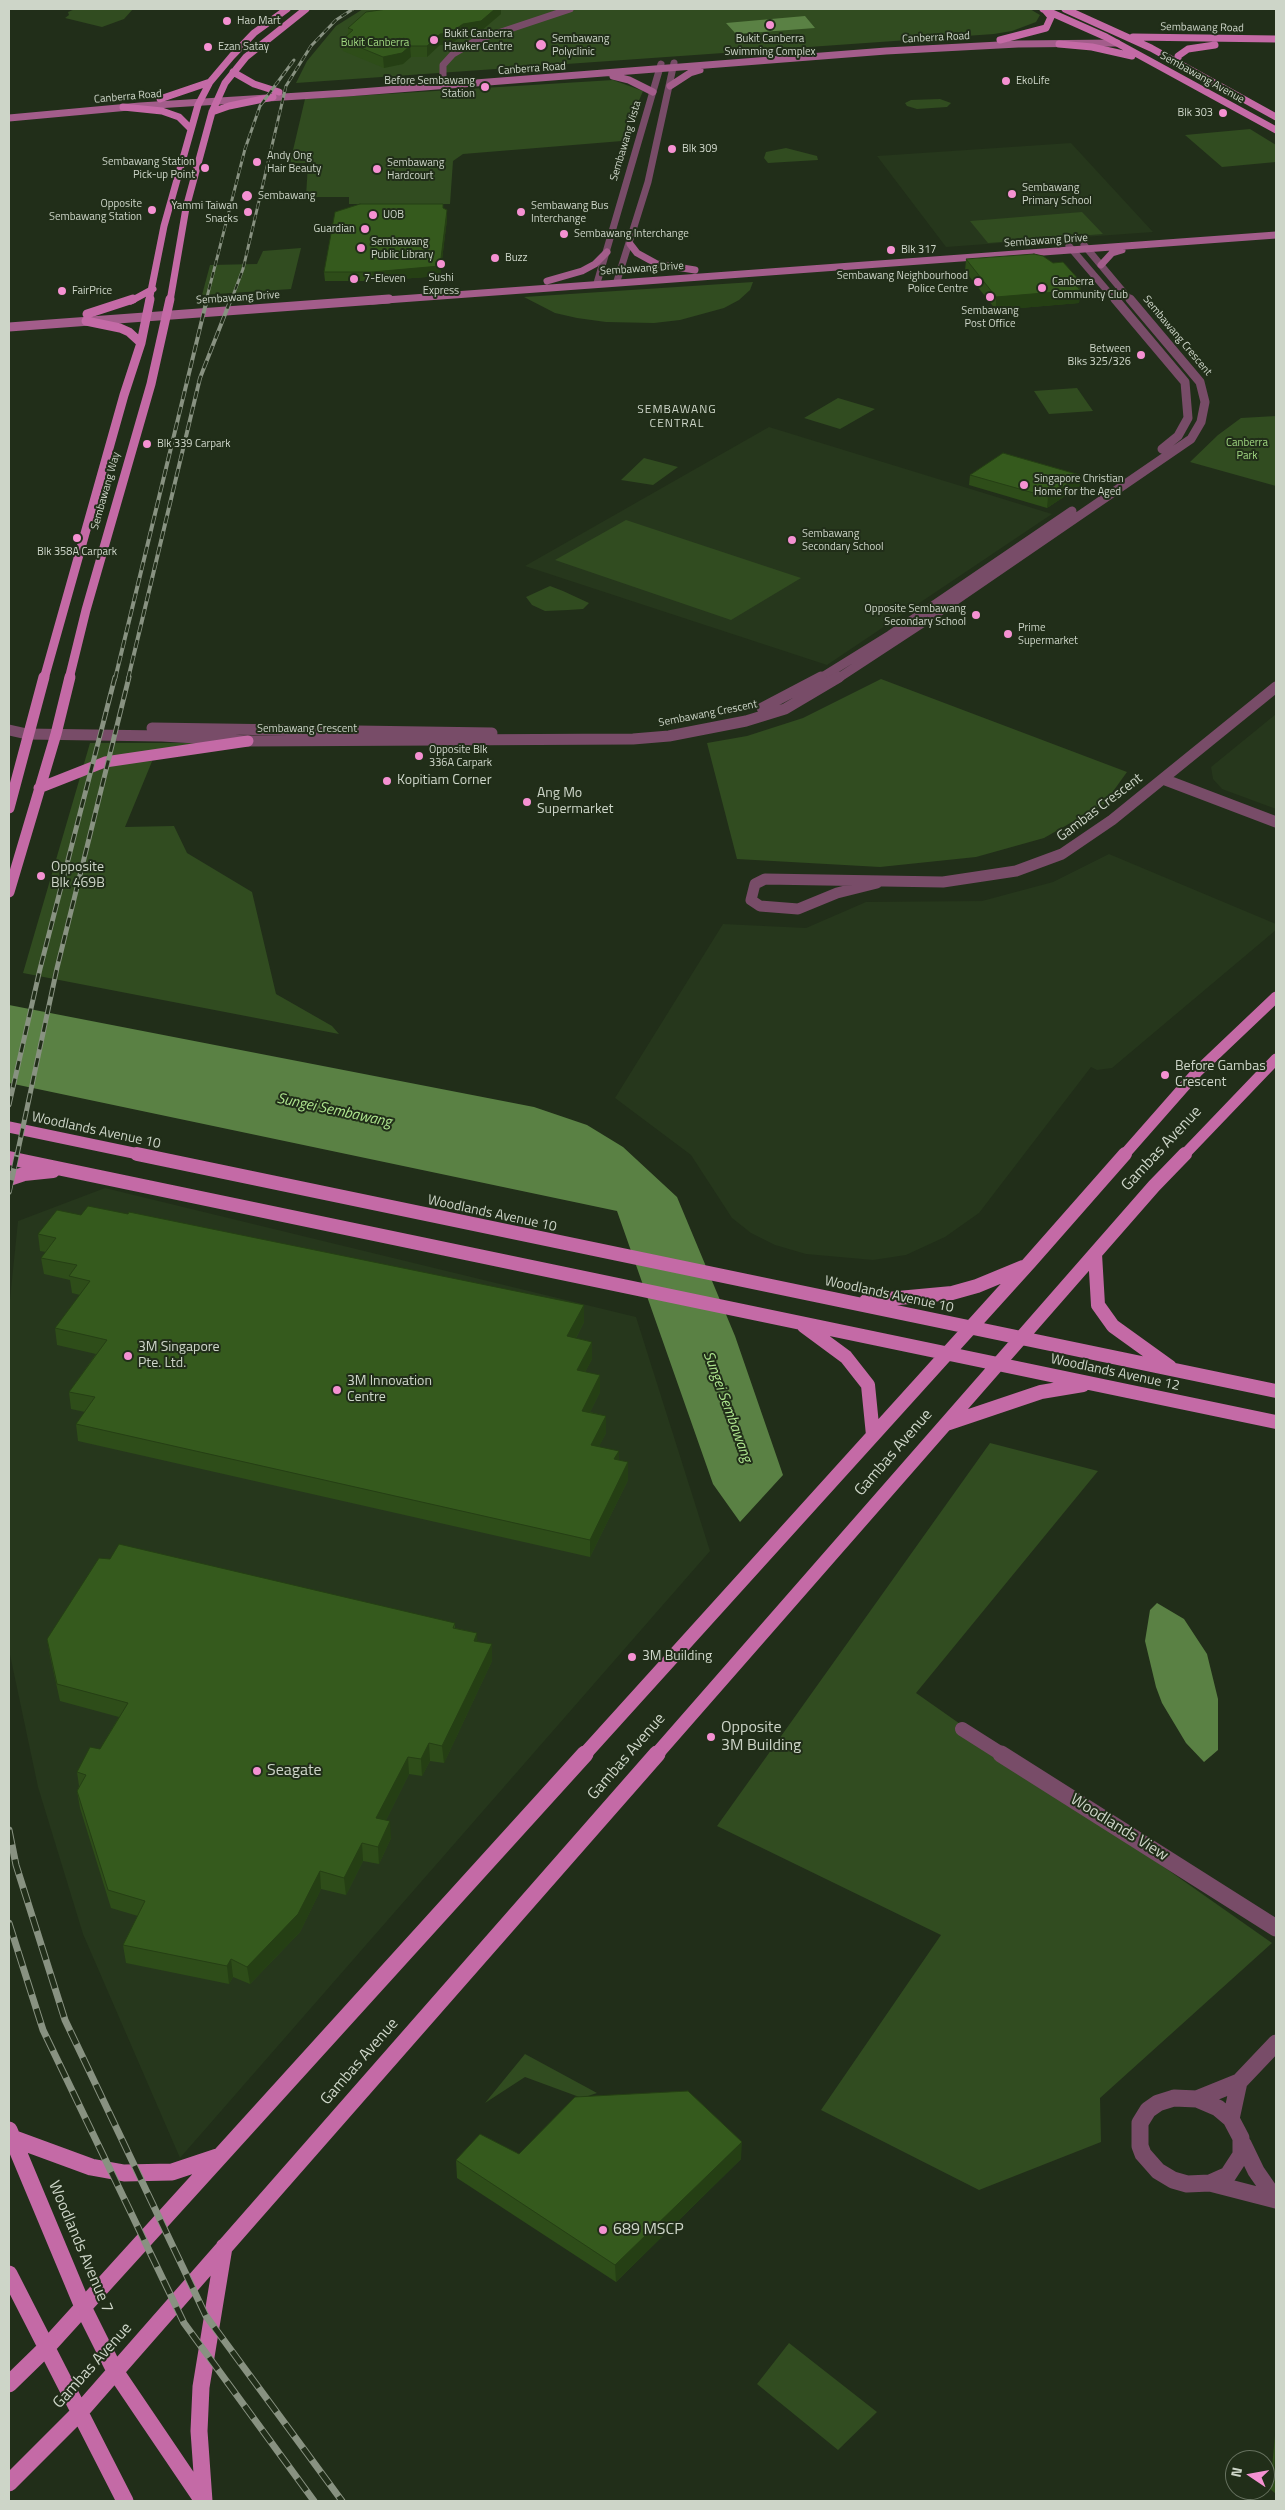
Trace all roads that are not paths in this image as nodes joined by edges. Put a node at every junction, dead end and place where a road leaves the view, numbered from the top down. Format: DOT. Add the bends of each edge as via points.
graph roads {
  1 [pos="287,9"];
  2 [pos="306,9"];
  3 [pos="570,9"];
  4 [pos="1044,9"];
  5 [pos="1065,9"];
  6 [pos="1096,23"];
  7 [pos="1106,37"];
  8 [pos="1128,37"];
  9 [pos="1179,37"];
  10 [pos="1276,39"];
  11 [pos="1000,40"];
  12 [pos="1117,43"];
  13 [pos="1140,43"];
  14 [pos="1058,44"];
  15 [pos="1217,44"];
  16 [pos="1276,46"];
  17 [pos="1149,60"];
  18 [pos="734,62"];
  19 [pos="1178,63"];
  20 [pos="674,65"];
  21 [pos="660,67"];
  22 [pos="233,72"];
  23 [pos="593,74"];
  24 [pos="443,80"];
  25 [pos="210,82"];
  26 [pos="670,86"];
  27 [pos="279,92"];
  28 [pos="653,92"];
  29 [pos="273,97"];
  30 [pos="217,98"];
  31 [pos="160,99"];
  32 [pos="200,99"];
  33 [pos="123,107"];
  34 [pos="9,112"];
  35 [pos="212,112"];
  36 [pos="1276,117"];
  37 [pos="9,118"];
  38 [pos="190,128"];
  39 [pos="1276,130"];
  40 [pos="1276,230"];
  41 [pos="1276,235"];
  42 [pos="630,244"];
  43 [pos="1141,245"];
  44 [pos="1086,247"];
  45 [pos="1071,248"];
  46 [pos="607,252"];
  47 [pos="1101,265"];
  48 [pos="697,270"];
  49 [pos="618,279"];
  50 [pos="598,280"];
  51 [pos="547,281"];
  52 [pos="153,289"];
  53 [pos="168,311"];
  54 [pos="147,313"];
  55 [pos="87,318"];
  56 [pos="9,320"];
  57 [pos="9,327"];
  58 [pos="141,343"];
  59 [pos="151,384"];
  60 [pos="124,395"];
  61 [pos="1276,687"];
  62 [pos="11,730"];
  63 [pos="28,730"];
  64 [pos="57,730"];
  65 [pos="248,741"];
  66 [pos="1163,779"];
  67 [pos="39,788"];
  68 [pos="9,808"];
  69 [pos="1276,822"];
  70 [pos="877,883"];
  71 [pos="9,892"];
  72 [pos="1276,997"];
  73 [pos="1276,1059"];
  74 [pos="9,1127"];
  75 [pos="9,1158"];
  76 [pos="66,1170"];
  77 [pos="9,1179"];
  78 [pos="1095,1254"];
  79 [pos="1027,1265"];
  80 [pos="851,1302"];
  81 [pos="800,1323"];
  82 [pos="971,1327"];
  83 [pos="1021,1338"];
  84 [pos="947,1353"];
  85 [pos="998,1364"];
  86 [pos="1176,1371"];
  87 [pos="1090,1384"];
  88 [pos="1276,1391"];
  89 [pos="1276,1422"];
  90 [pos="945,1425"];
  91 [pos="873,1435"];
  92 [pos="962,1729"];
  93 [pos="1276,1928"];
  94 [pos="1276,2043"];
  95 [pos="1239,2082"];
  96 [pos="1197,2099"];
  97 [pos="1231,2119"];
  98 [pos="10,2134"];
  99 [pos="1241,2138"];
  100 [pos="219,2157"];
  101 [pos="1210,2183"];
  102 [pos="1276,2200"];
  103 [pos="224,2247"];
  104 [pos="9,2274"];
  105 [pos="83,2306"];
  106 [pos="47,2347"];
  107 [pos="115,2372"];
  108 [pos="9,2384"];
  109 [pos="79,2412"];
  110 [pos="9,2483"];
  111 [pos="125,2501"];
  112 [pos="203,2501"];
  1 -- 25 [label="main road, Sembawang Way" via="254,33"];
  2 -- 22 [label="main road, Sembawang Way" via="266,38"];
  3 -- 24 [label="street" via="468,45 452,54 443,65"];
  4 -- 7 [label="main road, Sembawang Road"];
  4 -- 11 [label="main road" via="1051,17 1046,28"];
  5 -- 6 [label="main road, Sembawang Road"];
  6 -- 8 [label="main road, Sembawang Road"];
  6 -- 9 [label="main road"];
  7 -- 8 [label="main road, Sembawang Road"];
  7 -- 11 [label="main road, Canberra Road"];
  7 -- 12 [label="main road, Sembawang Road"];
  8 -- 9 [label="main road, Sembawang Road"];
  8 -- 13 [label="main road, Sembawang Road"];
  9 -- 10 [label="main road, Sembawang Road"];
  11 -- 18 [label="main road, Canberra Road" via="906,44"];
  12 -- 13 [label="main road, Sembawang Road"];
  12 -- 14 [label="main road, Canberra Road"];
  12 -- 17 [label="main road, Sembawang Avenue"];
  13 -- 15 [label="main road, Sembawang Road"];
  13 -- 19 [label="main road, Sembawang Avenue"];
  14 -- 17 [label="main road" via="1092,47"];
  14 -- 18 [label="main road, Canberra Road"];
  15 -- 16 [label="main road, Sembawang Road"];
  15 -- 19 [label="main road" via="1188,49 1178,56"];
  17 -- 39 [label="main road, Sembawang Avenue"];
  18 -- 20 [label="main road, Canberra Road"];
  18 -- 26 [label="main road" via="690,73"];
  19 -- 36 [label="main road, Sembawang Avenue"];
  20 -- 21 [label="main road, Canberra Road"];
  20 -- 26 [label="street"];
  21 -- 23 [label="main road, Canberra Road"];
  21 -- 24 [label="main road, Canberra Road"];
  21 -- 28 [label="street, Sembawang Vista"];
  22 -- 27 [label="main road" via="254,84"];
  22 -- 30 [label="main road, Sembawang Way"];
  23 -- 28 [label="main road" via="629,80"];
  23 -- 29 [label="main road, Canberra Road"];
  24 -- 27 [label="main road, Canberra Road"];
  25 -- 31 [label="main road"];
  25 -- 32 [label="main road, Sembawang Way"];
  26 -- 42 [label="street"];
  27 -- 30 [label="main road, Canberra Road"];
  28 -- 46 [label="street, Sembawang Vista"];
  29 -- 30 [label="main road, Canberra Road"];
  29 -- 35 [label="main road"];
  30 -- 32 [label="main road, Canberra Road"];
  30 -- 35 [label="main road, Sembawang Way"];
  31 -- 32 [label="main road, Canberra Road"];
  31 -- 34 [label="main road, Canberra Road"];
  32 -- 33 [label="main road, Canberra Road"];
  32 -- 38 [label="main road, Sembawang Way"];
  33 -- 37 [label="main road, Canberra Road"];
  33 -- 38 [label="main road" via="162,111 179,117"];
  35 -- 53 [label="main road, Sembawang Way" via="186,208"];
  38 -- 52 [label="main road, Sembawang Way" via="164,226"];
  40 -- 44 [label="main road, Sembawang Drive"];
  41 -- 43 [label="main road, Sembawang Drive"];
  42 -- 48 [label="main road" via="637,253 658,264"];
  42 -- 49 [label="street"];
  43 -- 44 [label="main road, Sembawang Drive"];
  43 -- 47 [label="main road" via="1112,254"];
  44 -- 45 [label="main road, Sembawang Drive"];
  44 -- 47 [label="street, Sembawang Crescent"];
  45 -- 48 [label="main road, Sembawang Drive"];
  45 -- 49 [label="main road, Sembawang Drive"];
  45 -- 64 [label="street, Sembawang Crescent" via="1185,382 1189,411 1178,436 890,635 773,704 750,712 674,727 594,733"];
  46 -- 50 [label="street, Sembawang Vista"];
  46 -- 51 [label="main road" via="582,271"];
  47 -- 65 [label="street, Sembawang Crescent" via="1203,389 1206,402 1201,422 1191,439 927,620 785,709 668,736 633,739"];
  48 -- 49 [label="main road, Sembawang Drive"];
  49 -- 50 [label="main road, Sembawang Drive"];
  50 -- 51 [label="main road, Sembawang Drive"];
  50 -- 53 [label="main road, Sembawang Drive"];
  51 -- 53 [label="main road, Sembawang Drive"];
  52 -- 54 [label="main road, Sembawang Way"];
  52 -- 55 [label="main road"];
  53 -- 54 [label="main road, Sembawang Drive"];
  53 -- 59 [label="main road, Sembawang Way"];
  54 -- 55 [label="main road, Sembawang Drive"];
  54 -- 58 [label="main road, Sembawang Way"];
  55 -- 56 [label="main road, Sembawang Drive"];
  55 -- 57 [label="main road, Sembawang Drive"];
  55 -- 58 [label="main road" via="129,332"];
  58 -- 60 [label="main road, Sembawang Way"];
  59 -- 60 [label="main road" via="135,386"];
  59 -- 64 [label="main road, Sembawang Way" via="86,610"];
  60 -- 63 [label="main road, Sembawang Way"];
  61 -- 66 [label="street, Gambas Crescent"];
  62 -- 63 [label="street, Sembawang Crescent"];
  63 -- 64 [label="street, Sembawang Crescent"];
  63 -- 68 [label="main road, Sembawang Way"];
  64 -- 65 [label="street, Sembawang Crescent"];
  64 -- 67 [label="main road, Sembawang Way"];
  65 -- 67 [label="main road" via="106,762"];
  66 -- 69 [label="street, Gambas Crescent"];
  66 -- 70 [label="street, Gambas Crescent" via="1089,837 1040,863 971,880"];
  67 -- 71 [label="main road, Sembawang Way"];
  70 -- 70 [label="street, Gambas Crescent" via="837,893 798,909 760,906 751,900 752,889 765,880 850,879"];
  72 -- 79 [label="main road, Gambas Avenue" via="1197,1072"];
  73 -- 78 [label="main road, Gambas Avenue" via="1154,1186"];
  74 -- 80 [label="main road, Woodlands Avenue 10"];
  75 -- 76 [label="main road"];
  76 -- 77 [label="main road" via="24,1174"];
  76 -- 81 [label="main road"];
  78 -- 83 [label="main road, Gambas Avenue"];
  78 -- 86 [label="main road" via="1098,1304 1113,1326"];
  79 -- 80 [label="main road" via="952,1293"];
  79 -- 82 [label="main road, Gambas Avenue"];
  80 -- 82 [label="main road, Woodlands Avenue 10"];
  81 -- 84 [label="main road"];
  81 -- 91 [label="main road" via="846,1358 868,1385"];
  82 -- 83 [label="main road, Woodlands Avenue 12"];
  82 -- 84 [label="main road, Gambas Avenue"];
  83 -- 85 [label="main road, Gambas Avenue"];
  83 -- 86 [label="main road, Woodlands Avenue 12"];
  84 -- 85 [label="main road, Woodlands Avenue 12"];
  84 -- 91 [label="main road, Gambas Avenue"];
  85 -- 87 [label="main road, Woodlands Avenue 12"];
  85 -- 90 [label="main road, Gambas Avenue"];
  86 -- 88 [label="main road, Woodlands Avenue 12"];
  87 -- 89 [label="main road, Woodlands Avenue 12"];
  87 -- 90 [label="main road" via="1041,1392"];
  90 -- 103 [label="main road, Gambas Avenue"];
  91 -- 100 [label="main road, Gambas Avenue"];
  92 -- 93 [label="street, Woodlands View"];
  94 -- 95 [label="street"];
  95 -- 96 [label="street"];
  95 -- 97 [label="street"];
  96 -- 97 [label="street" via="1218,2108"];
  96 -- 101 [label="street" via="1174,2098 1148,2110 1140,2123 1140,2146 1158,2171 1174,2180 1187,2184"];
  97 -- 99 [label="street"];
  98 -- 100 [label="main road" via="91,2167 124,2173 172,2172"];
  98 -- 105 [label="main road, Woodlands Avenue 7"];
  99 -- 101 [label="street" via="1241,2155 1234,2170"];
  99 -- 102 [label="street" via="1256,2171"];
  100 -- 105 [label="main road, Gambas Avenue"];
  101 -- 102 [label="street"];
  103 -- 107 [label="main road, Gambas Avenue"];
  103 -- 112 [label="main road" via="201,2387 199,2430"];
  104 -- 106 [label="main road"];
  105 -- 106 [label="main road, Gambas Avenue"];
  105 -- 107 [label="main road, Woodlands Avenue 7"];
  106 -- 108 [label="main road, Gambas Avenue"];
  106 -- 109 [label="main road"];
  107 -- 109 [label="main road, Gambas Avenue"];
  107 -- 112 [label="main road, Woodlands Avenue 7"];
  109 -- 110 [label="main road, Gambas Avenue"];
  109 -- 111 [label="main road"];
}
